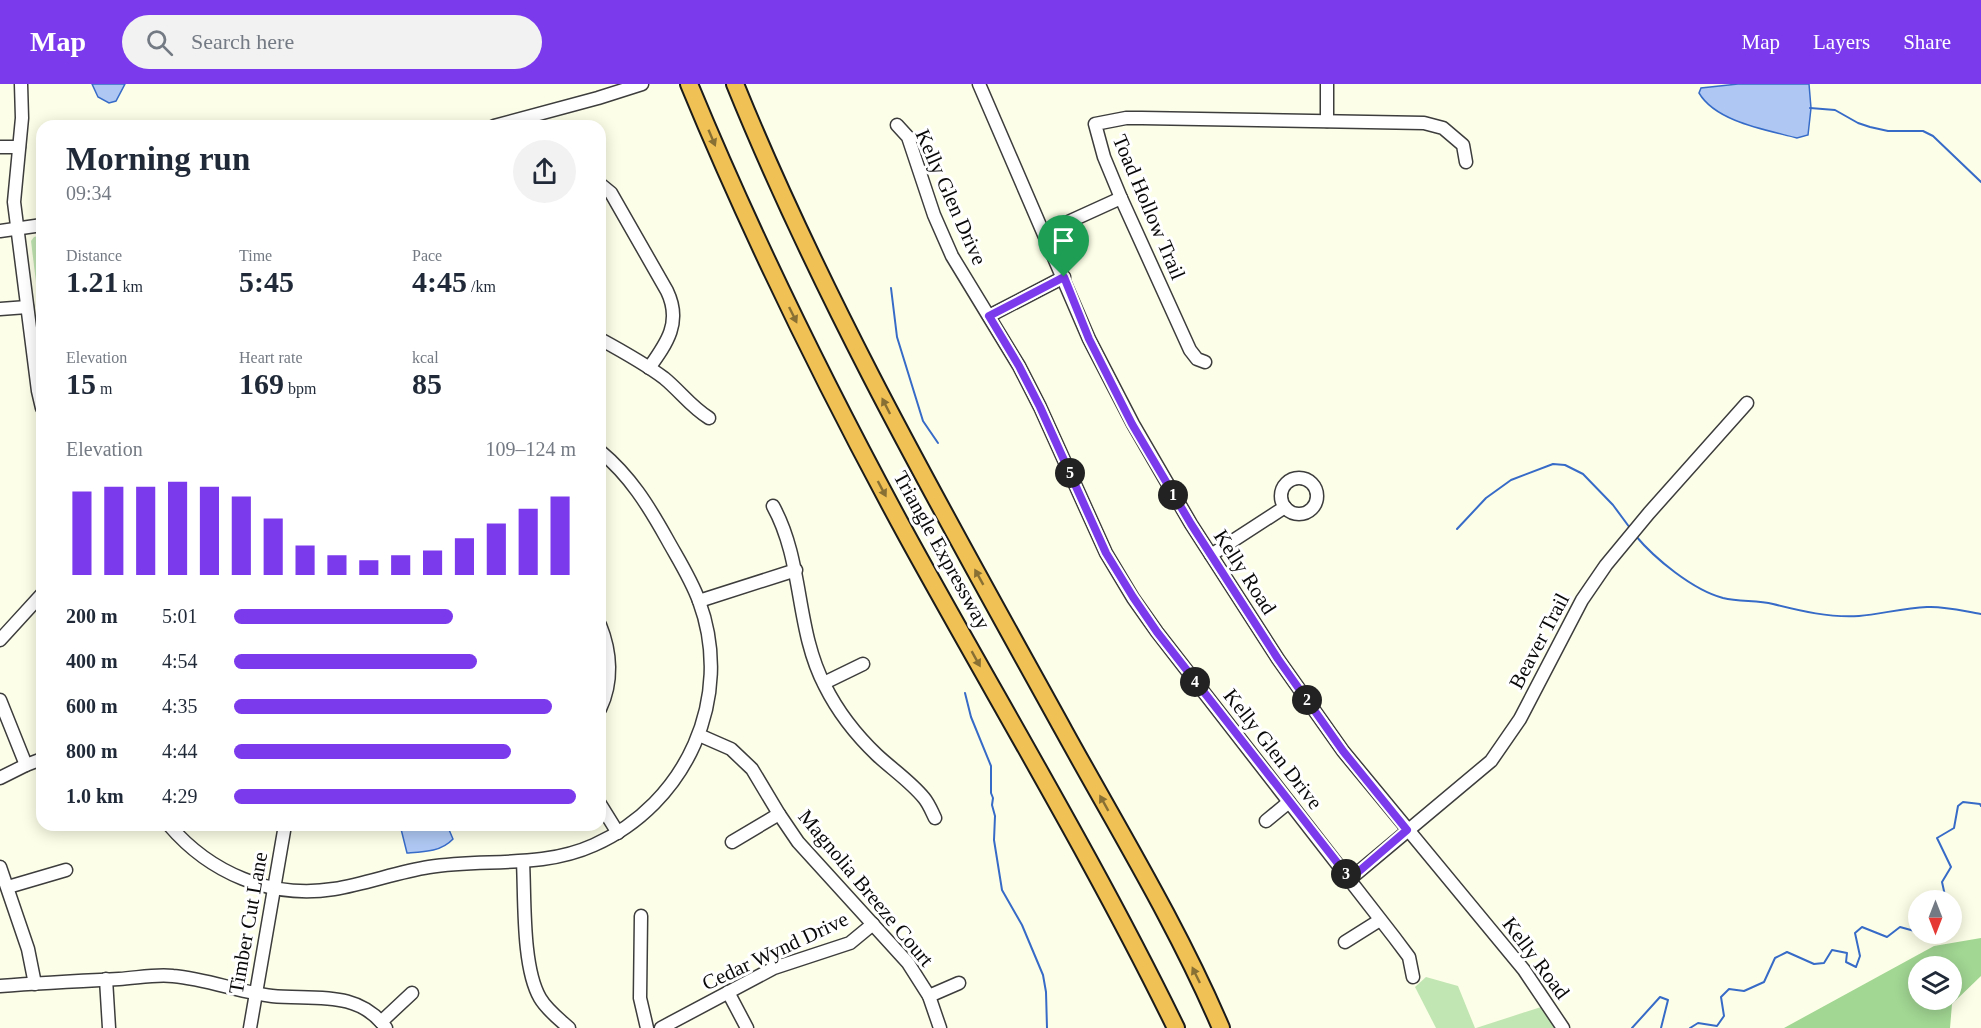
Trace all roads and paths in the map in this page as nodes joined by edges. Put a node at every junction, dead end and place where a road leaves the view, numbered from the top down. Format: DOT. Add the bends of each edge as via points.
graph roads {
  1 [pos="21,84"];
  2 [pos="642,84"];
  3 [pos="689,84"];
  4 [pos="735,84"];
  5 [pos="979,84"];
  6 [pos="1327,84"];
  7 [pos="518,120"];
  8 [pos="1326,121"];
  9 [pos="897,125"];
  10 [pos="0,147"];
  11 [pos="19,147"];
  12 [pos="1467,162"];
  13 [pos="606,189"];
  14 [pos="1121,198"];
  15 [pos="36,226"];
  16 [pos="18,229"];
  17 [pos="0,231"];
  18 [pos="1044,233"];
  19 [pos="1064,277"];
  20 [pos="27,306"];
  21 [pos="0,309"];
  22 [pos="989,316"];
  23 [pos="606,343"];
  24 [pos="36,359"];
  25 [pos="1205,362"];
  26 [pos="649,368"];
  27 [pos="1747,403"];
  28 [pos="709,418"];
  29 [pos="606,456"];
  30 [pos="773,506"];
  31 [pos="1285,507"];
  32 [pos="1211,555"];
  33 [pos="796,570"];
  34 [pos="36,601"];
  35 [pos="699,601"];
  36 [pos="0,640"];
  37 [pos="606,643"];
  38 [pos="863,664"];
  39 [pos="824,683"];
  40 [pos="606,690"];
  41 [pos="0,700"];
  42 [pos="699,735"];
  43 [pos="36,761"];
  44 [pos="26,765"];
  45 [pos="0,778"];
  46 [pos="1289,802"];
  47 [pos="606,814"];
  48 [pos="779,814"];
  49 [pos="935,818"];
  50 [pos="1266,821"];
  51 [pos="1407,830"];
  52 [pos="174,831"];
  53 [pos="284,831"];
  54 [pos="618,833"];
  55 [pos="732,842"];
  56 [pos="523,862"];
  57 [pos="0,867"];
  58 [pos="66,870"];
  59 [pos="1350,879"];
  60 [pos="8,887"];
  61 [pos="274,888"];
  62 [pos="641,916"];
  63 [pos="1380,920"];
  64 [pos="873,924"];
  65 [pos="1345,942"];
  66 [pos="1413,977"];
  67 [pos="106,979"];
  68 [pos="959,983"];
  69 [pos="35,984"];
  70 [pos="0,986"];
  71 [pos="728,992"];
  72 [pos="256,993"];
  73 [pos="411,993"];
  74 [pos="929,996"];
  75 [pos="384,1025"];
  76 [pos="109,1028"];
  77 [pos="250,1028"];
  78 [pos="569,1028"];
  79 [pos="647,1028"];
  80 [pos="661,1028"];
  81 [pos="747,1028"];
  82 [pos="940,1028"];
  83 [pos="1176,1028"];
  84 [pos="1221,1028"];
  85 [pos="1563,1028"];
  1 -- 11 [label="street"];
  2 -- 7 [label="street"];
  3 -- 83 [label="highway, Triangle Expressway, one-way" via="756,236 850,429"];
  84 -- 4 [label="highway, Triangle Expressway, one-way" via="1165,915 899,431 825,284"];
  5 -- 18 [label="street, Kelly Road"];
  6 -- 8 [label="street"];
  8 -- 12 [label="street, Toad Hollow Trail" via="1424,123 1443,128 1464,145"];
  8 -- 14 [label="street, Toad Hollow Trail" via="1142,117 1095,124"];
  9 -- 22 [label="street, Kelly Glen Drive" via="908,137 952,256"];
  10 -- 11 [label="street"];
  11 -- 16 [label="street" via="14,197"];
  13 -- 26 [label="street" via="672,302 670,335"];
  14 -- 18 [label="street"];
  14 -- 25 [label="street, Toad Hollow Trail" via="1190,350"];
  15 -- 16 [label="street"];
  16 -- 17 [label="street"];
  16 -- 20 [label="street"];
  18 -- 19 [label="street, Kelly Road"];
  19 -- 22 [label="street"];
  19 -- 32 [label="street, Kelly Road" via="1089,339 1132,424"];
  20 -- 21 [label="street"];
  20 -- 24 [label="street"];
  22 -- 46 [label="street, Kelly Glen Drive" via="1040,407 1106,553 1133,597"];
  23 -- 26 [label="street"];
  26 -- 28 [label="street"];
  27 -- 51 [label="street, Beaver Trail" via="1606,565 1582,600 1520,719 1491,761"];
  29 -- 35 [label="street" via="646,502"];
  30 -- 33 [label="street" via="784,525"];
  31 -- 32 [label="street"];
  32 -- 51 [label="street, Kelly Road" via="1343,751"];
  33 -- 35 [label="street"];
  33 -- 39 [label="street" via="808,642"];
  34 -- 36 [label="street"];
  35 -- 42 [label="street" via="710,665 708,698"];
  37 -- 40 [label="street" via="609,674"];
  38 -- 39 [label="street"];
  39 -- 49 [label="street" via="852,730 923,797"];
  41 -- 44 [label="street"];
  42 -- 48 [label="street, Magnolia Breeze Court" via="732,749 745,760"];
  42 -- 54 [label="street" via="680,773 657,802"];
  43 -- 44 [label="street"];
  44 -- 45 [label="street"];
  46 -- 50 [label="street"];
  46 -- 59 [label="street, Kelly Glen Drive"];
  47 -- 54 [label="street"];
  48 -- 55 [label="street"];
  48 -- 64 [label="street, Magnolia Breeze Court" via="798,842"];
  51 -- 59 [label="street, Beaver Trail"];
  51 -- 85 [label="street, Kelly Road" via="1524,970"];
  52 -- 61 [label="street" via="191,849 218,868"];
  53 -- 61 [label="street, Timber Cut Lane"];
  54 -- 56 [label="street" via="573,853"];
  56 -- 61 [label="street" via="426,867 322,891"];
  56 -- 78 [label="street" via="530,973 540,998"];
  57 -- 60 [label="street"];
  58 -- 60 [label="street"];
  59 -- 63 [label="street, Kelly Glen Drive"];
  60 -- 69 [label="street"];
  61 -- 72 [label="street, Timber Cut Lane"];
  62 -- 79 [label="street" via="640,998"];
  63 -- 65 [label="street"];
  63 -- 66 [label="street, Kelly Glen Drive" via="1409,957"];
  64 -- 71 [label="street, Cedar Wynd Drive" via="850,943 774,968"];
  64 -- 74 [label="street, Magnolia Breeze Court" via="908,963"];
  67 -- 69 [label="street"];
  67 -- 72 [label="street" via="170,975"];
  67 -- 76 [label="street"];
  68 -- 74 [label="street"];
  69 -- 70 [label="street"];
  71 -- 80 [label="street, Cedar Wynd Drive"];
  71 -- 81 [label="street"];
  72 -- 75 [label="street" via="332,997 361,1007"];
  72 -- 77 [label="street, Timber Cut Lane"];
  73 -- 75 [label="street"];
  74 -- 82 [label="street, Magnolia Breeze Court"];
}
